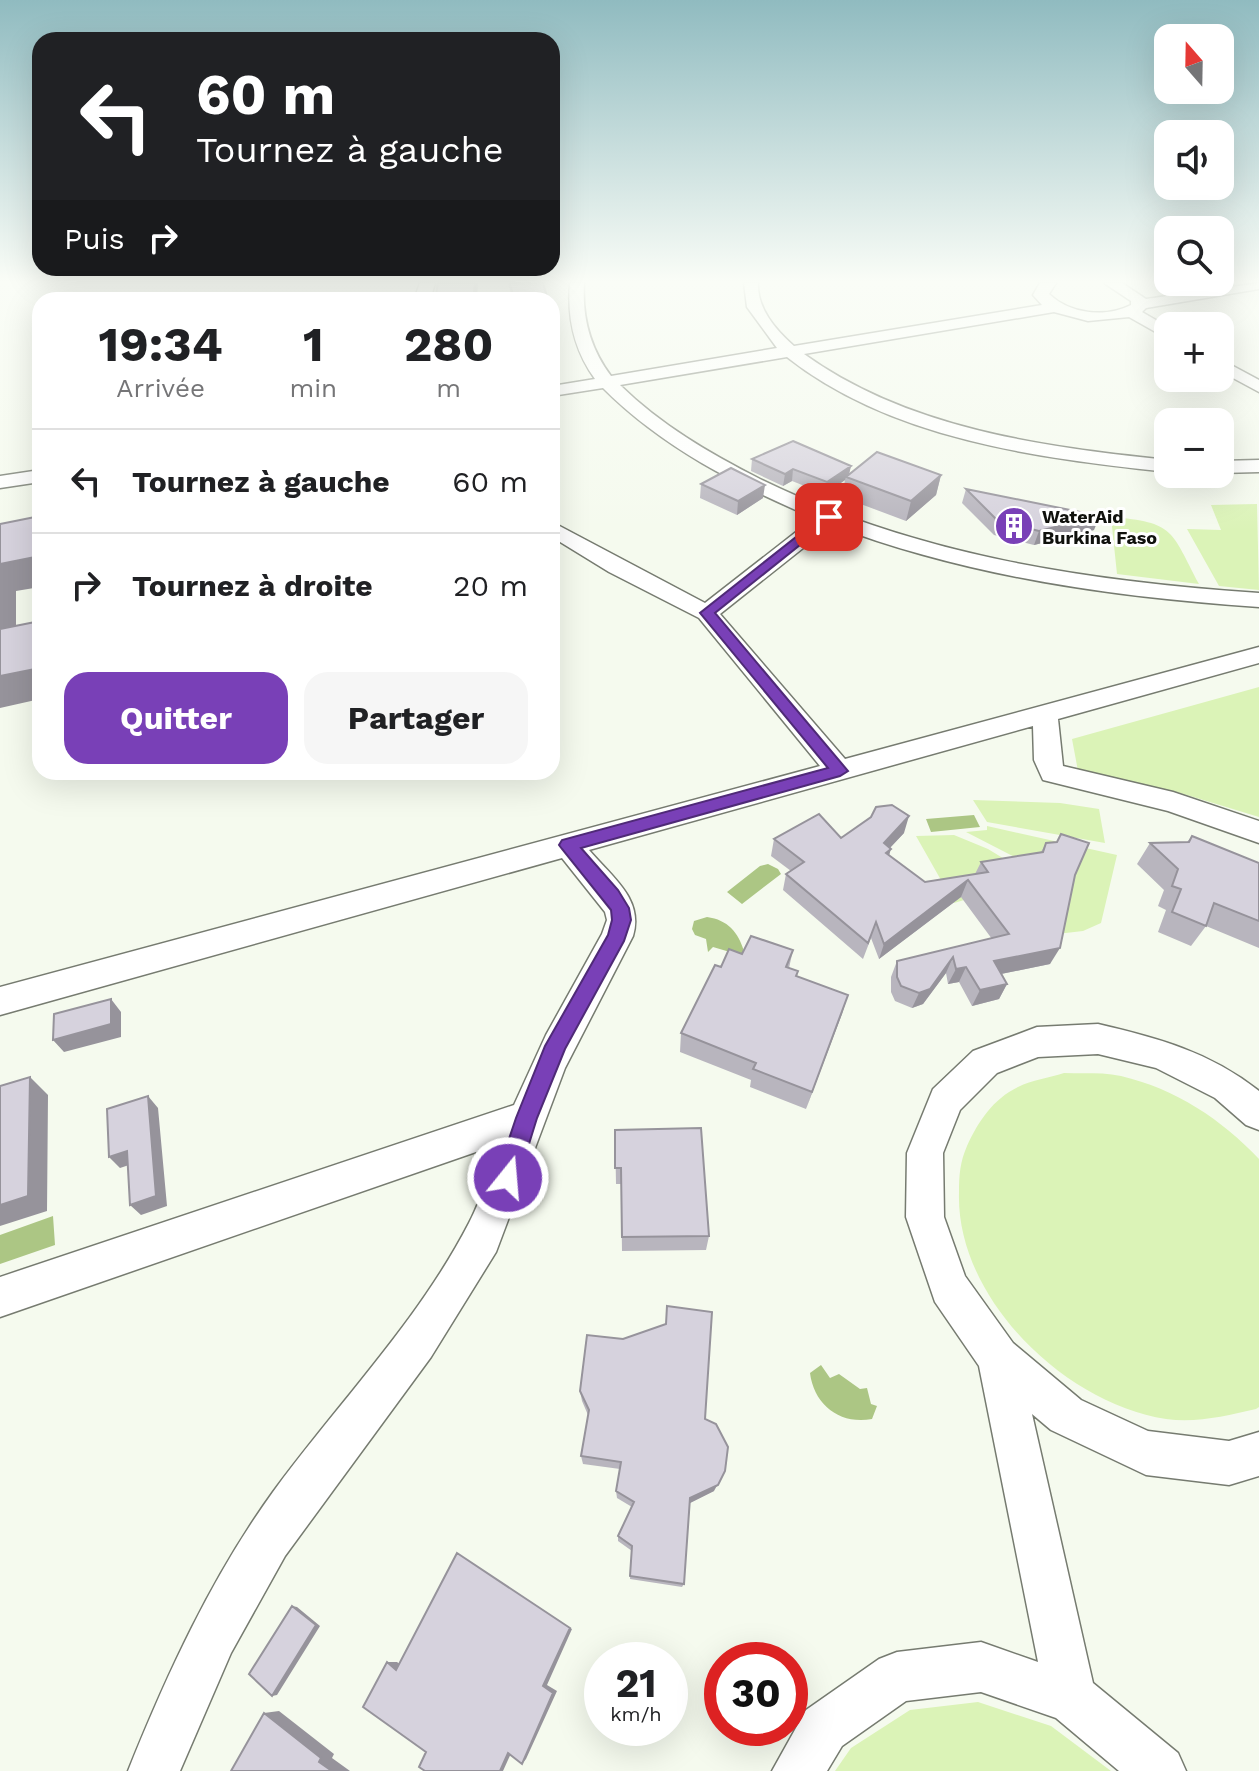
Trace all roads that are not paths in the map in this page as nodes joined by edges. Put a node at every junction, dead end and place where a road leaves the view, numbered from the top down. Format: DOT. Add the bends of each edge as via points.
graph roads {
  1 [pos="596,366"];
  2 [pos="671,366"];
  3 [pos="815,366"];
  4 [pos="1234,372"];
  5 [pos="602,377"];
  6 [pos="560,380"];
  7 [pos="1259,387"];
  8 [pos="560,389"];
  9 [pos="32,465"];
  10 [pos="1154,465"];
  11 [pos="1259,466"];
  12 [pos="1234,467"];
  13 [pos="0,470"];
  14 [pos="32,477"];
  15 [pos="0,482"];
  16 [pos="829,517"];
  17 [pos="560,533"];
  18 [pos="1259,600"];
  19 [pos="707,613"];
  20 [pos="1259,655"];
  21 [pos="1045,714"];
  22 [pos="840,771"];
  23 [pos="1259,832"];
  24 [pos="568,845"];
  25 [pos="0,1001"];
  26 [pos="1259,1113"];
  27 [pos="526,1118"];
  28 [pos="0,1297"];
  29 [pos="998,1358"];
  30 [pos="1259,1454"];
  31 [pos="1071,1698"];
  32 [pos="154,1771"];
  33 [pos="798,1771"];
  34 [pos="1160,1771"];
  1 -- 5 [label="street"];
  2 -- 5 [label="street"];
  3 -- 10 [label="street" via="871,400 935,425 1008,445"];
  4 -- 7 [label="street"];
  5 -- 6 [label="street"];
  5 -- 8 [label="street"];
  5 -- 16 [label="street" via="673,439"];
  9 -- 13 [label="street"];
  11 -- 12 [label="street"];
  14 -- 15 [label="street"];
  16 -- 18 [label="street" via="967,561 1067,581 1167,595"];
  16 -- 19 [label="street"];
  17 -- 19 [label="street"];
  19 -- 22 [label="street"];
  20 -- 21 [label="street"];
  21 -- 22 [label="street"];
  21 -- 23 [label="street" via="1047,760 1053,773 1173,802"];
  22 -- 24 [label="street"];
  24 -- 25 [label="street"];
  24 -- 27 [label="street" via="611,895 622,920 556,1046"];
  26 -- 29 [label="street" via="1227,1087 1163,1054 1098,1039 1037,1042 985,1062 946,1100 930,1139 925,1153 925,1217 949,1288"];
  27 -- 28 [label="street"];
  27 -- 32 [label="street" via="482,1238 441,1304 288,1511 220,1617"];
  29 -- 30 [label="street" via="1066,1415 1146,1453 1229,1463"];
  29 -- 31 [label="street"];
  31 -- 33 [label="street" via="981,1667 897,1677 824,1728"];
  31 -- 34 [label="street"];
}
